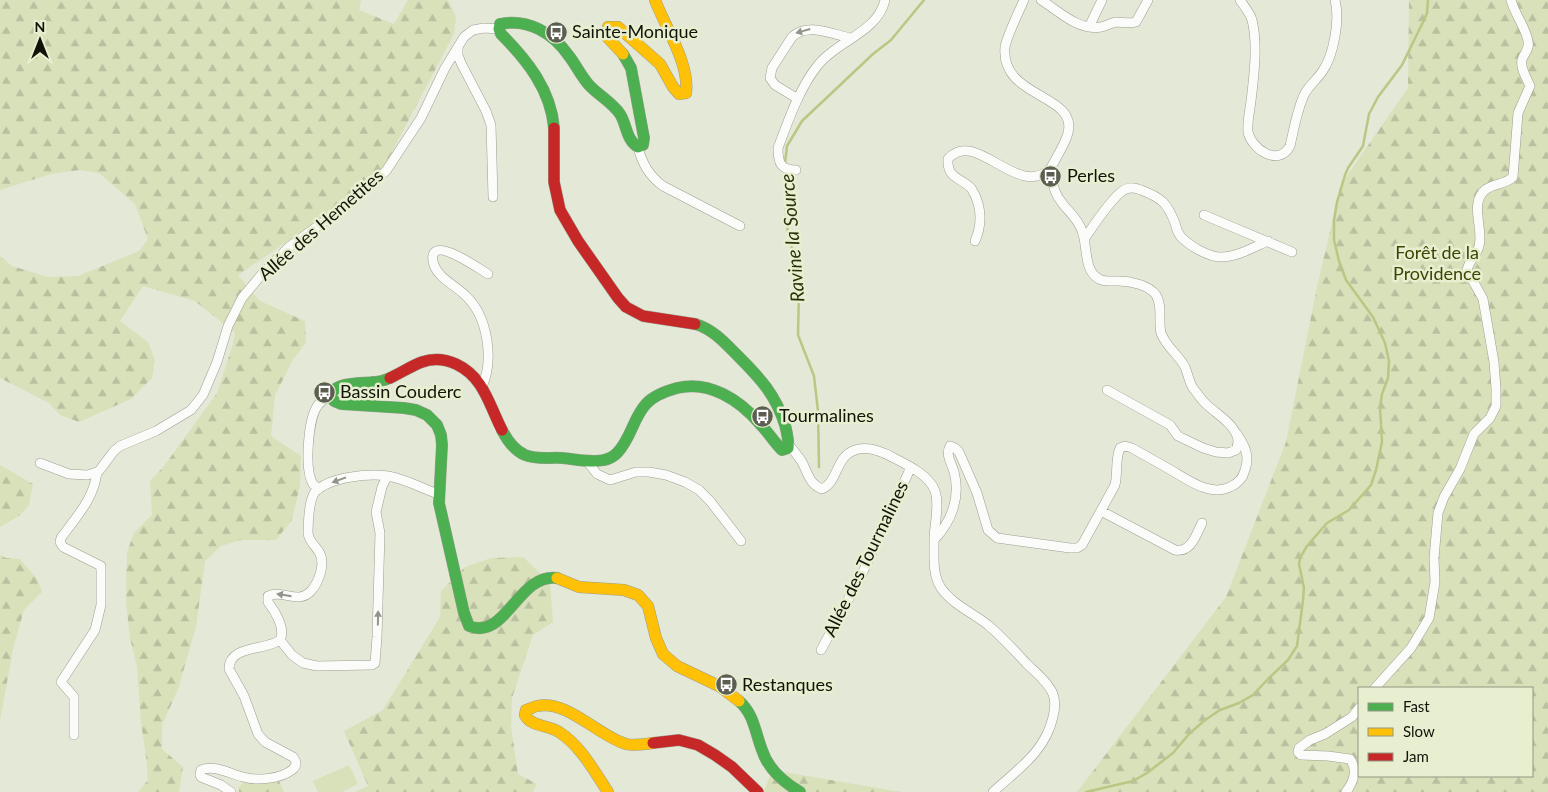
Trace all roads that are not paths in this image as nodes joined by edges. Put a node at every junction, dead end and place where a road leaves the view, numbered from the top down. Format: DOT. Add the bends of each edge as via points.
graph roads {
  1 [pos="655,0"];
  2 [pos="885,0"];
  3 [pos="1024,0"];
  4 [pos="1041,0"];
  5 [pos="1102,0"];
  6 [pos="1148,0"];
  7 [pos="1240,0"];
  8 [pos="1335,0"];
  9 [pos="1511,0"];
  10 [pos="1089,27"];
  11 [pos="499,29"];
  12 [pos="850,38"];
  13 [pos="458,47"];
  14 [pos="798,99"];
  15 [pos="638,147"];
  16 [pos="1051,168"];
  17 [pos="796,170"];
  18 [pos="493,197"];
  19 [pos="1204,215"];
  20 [pos="740,226"];
  21 [pos="1085,238"];
  22 [pos="976,241"];
  23 [pos="1268,241"];
  24 [pos="1292,252"];
  25 [pos="488,274"];
  26 [pos="482,387"];
  27 [pos="1107,390"];
  28 [pos="331,396"];
  29 [pos="1237,434"];
  30 [pos="789,446"];
  31 [pos="586,460"];
  32 [pos="40,463"];
  33 [pos="911,467"];
  34 [pos="97,472"];
  35 [pos="387,476"];
  36 [pos="319,489"];
  37 [pos="438,494"];
  38 [pos="1101,511"];
  39 [pos="1202,523"];
  40 [pos="934,540"];
  41 [pos="741,541"];
  42 [pos="280,640"];
  43 [pos="821,650"];
  44 [pos="1376,687"];
  45 [pos="1358,709"];
  46 [pos="74,735"];
  47 [pos="231,792"];
  48 [pos="608,792"];
  49 [pos="758,792"];
  50 [pos="800,792"];
  51 [pos="993,792"];
  52 [pos="1346,792"];
  1 -- 15 [label="main road" via="682,62 688,86 686,93 679,94 660,64 618,27 608,27 606,31 606,36 627,58 631,68 644,138 643,145"];
  2 -- 12 [label="street" via="874,20"];
  3 -- 16 [label="street" via="1005,46 1006,58 1010,71 1024,88 1056,104 1066,116 1068,133"];
  4 -- 10 [label="street" via="1069,19"];
  5 -- 10 [label="street"];
  6 -- 10 [label="street" via="1136,22"];
  7 -- 8 [label="street" via="1251,18 1254,36 1248,132 1251,140 1268,156 1274,156 1286,152 1290,146 1300,104 1328,61 1336,30"];
  9 -- 44 [label="street" via="1528,40 1529,47 1521,65 1530,86 1518,114 1513,177 1486,189 1479,197 1480,244 1467,270 1483,299 1494,362 1496,406 1490,418 1474,434 1438,512 1435,582 1429,618 1411,648"];
  11 -- 13 [label="street, Allée des Hemetites" via="473,30"];
  11 -- 15 [label="main road" via="500,24 522,22 552,37 589,85 616,109 631,141"];
  11 -- 30 [label="main road" via="525,61 550,102 555,129 553,153 557,198 562,214 587,254 626,307 636,314 697,324 720,338 764,382 774,397"];
  12 -- 14 [label="street" via="817,65"];
  12 -- 14 [label="street, one-way" via="812,29 796,32 772,68 770,78 775,85"];
  13 -- 18 [label="street" via="461,63 491,124"];
  13 -- 34 [label="street, Allée des Hemetites" via="421,118 386,171 290,247 242,298 228,326 203,395 191,410 156,431 120,446"];
  14 -- 17 [label="street" via="778,148 781,165 788,170"];
  15 -- 20 [label="street" via="653,179"];
  16 -- 21 [label="street" via="1056,193 1073,214"];
  16 -- 22 [label="street" via="1032,176 1022,175 976,152 952,155 948,160 949,170 972,189 978,204 981,221"];
  19 -- 23 [label="street"];
  21 -- 23 [label="street" via="1119,193 1132,188 1164,202 1179,235 1191,246 1212,255 1230,256"];
  21 -- 29 [label="street" via="1090,268 1101,280 1121,280 1154,293 1159,303 1159,322 1165,343 1184,365 1192,386 1204,402"];
  23 -- 24 [label="street"];
  25 -- 26 [label="street" via="449,252 440,250 433,254 437,271 466,296 482,321 488,360"];
  26 -- 28 [label="main road" via="466,369 436,359 416,364 381,381 338,386"];
  26 -- 31 [label="main road" via="503,432 517,452 536,459"];
  27 -- 29 [label="street" via="1170,425 1178,436 1203,448 1232,452 1238,443"];
  28 -- 36 [label="street" via="318,404 310,430 309,470 313,483"];
  28 -- 37 [label="main road" via="341,404 410,409 435,422 441,435 443,459"];
  29 -- 38 [label="street" via="1247,454 1247,465 1240,480 1226,489 1198,486 1132,448 1120,448 1115,485"];
  30 -- 31 [label="main road" via="786,450 779,447 755,418 726,394 702,387 687,387 675,388 650,400 616,455 598,461"];
  30 -- 33 [label="street, Allée des Tourmalines" via="803,463 810,480 822,488 832,481 842,459 856,450 866,448 887,454"];
  31 -- 41 [label="street" via="597,474 610,480 636,472 649,472 685,482 710,500"];
  32 -- 34 [label="street" via="69,474"];
  33 -- 40 [label="street, Allée des Tourmalines" via="934,490 937,500"];
  33 -- 43 [label="street, Allée des Tourmalines" via="862,574"];
  34 -- 46 [label="street" via="90,498 60,538 63,547 101,566 101,605 95,630 61,682 74,697"];
  35 -- 36 [label="street, one-way" via="344,478"];
  35 -- 37 [label="street"];
  42 -- 35 [label="street, one-way" via="303,663 317,666 375,663 380,533 376,512"];
  36 -- 42 [label="street, one-way" via="311,500 308,530 322,562 314,586 306,596 277,594 267,598 283,632"];
  37 -- 50 [label="main road" via="469,626 480,630 492,625 533,584 546,578 562,579 585,588 623,589 638,596 648,608 660,650 669,661 741,702 753,720 767,762 782,780"];
  38 -- 39 [label="street" via="1181,551 1189,547"];
  38 -- 40 [label="street" via="1082,545 1077,548 997,538 988,530 959,452 950,446 948,457 956,484 955,503 948,522"];
  40 -- 51 [label="street, Allée des Tourmalines" via="935,575 942,589 1000,635 1046,684 1055,700 1050,728 1038,750"];
  42 -- 47 [label="street" via="233,656 229,669 244,696 258,734 265,742 293,757 295,768 266,778 244,778 208,768 201,770 201,777"];
  45 -- 52 [label="street" via="1352,717 1310,740 1298,752 1301,755 1350,760 1355,771"];
  48 -- 49 [label="main road" via="574,745 558,731 531,722 525,717 526,710 539,706 566,711 626,744 671,740 698,745 741,775"];
}
